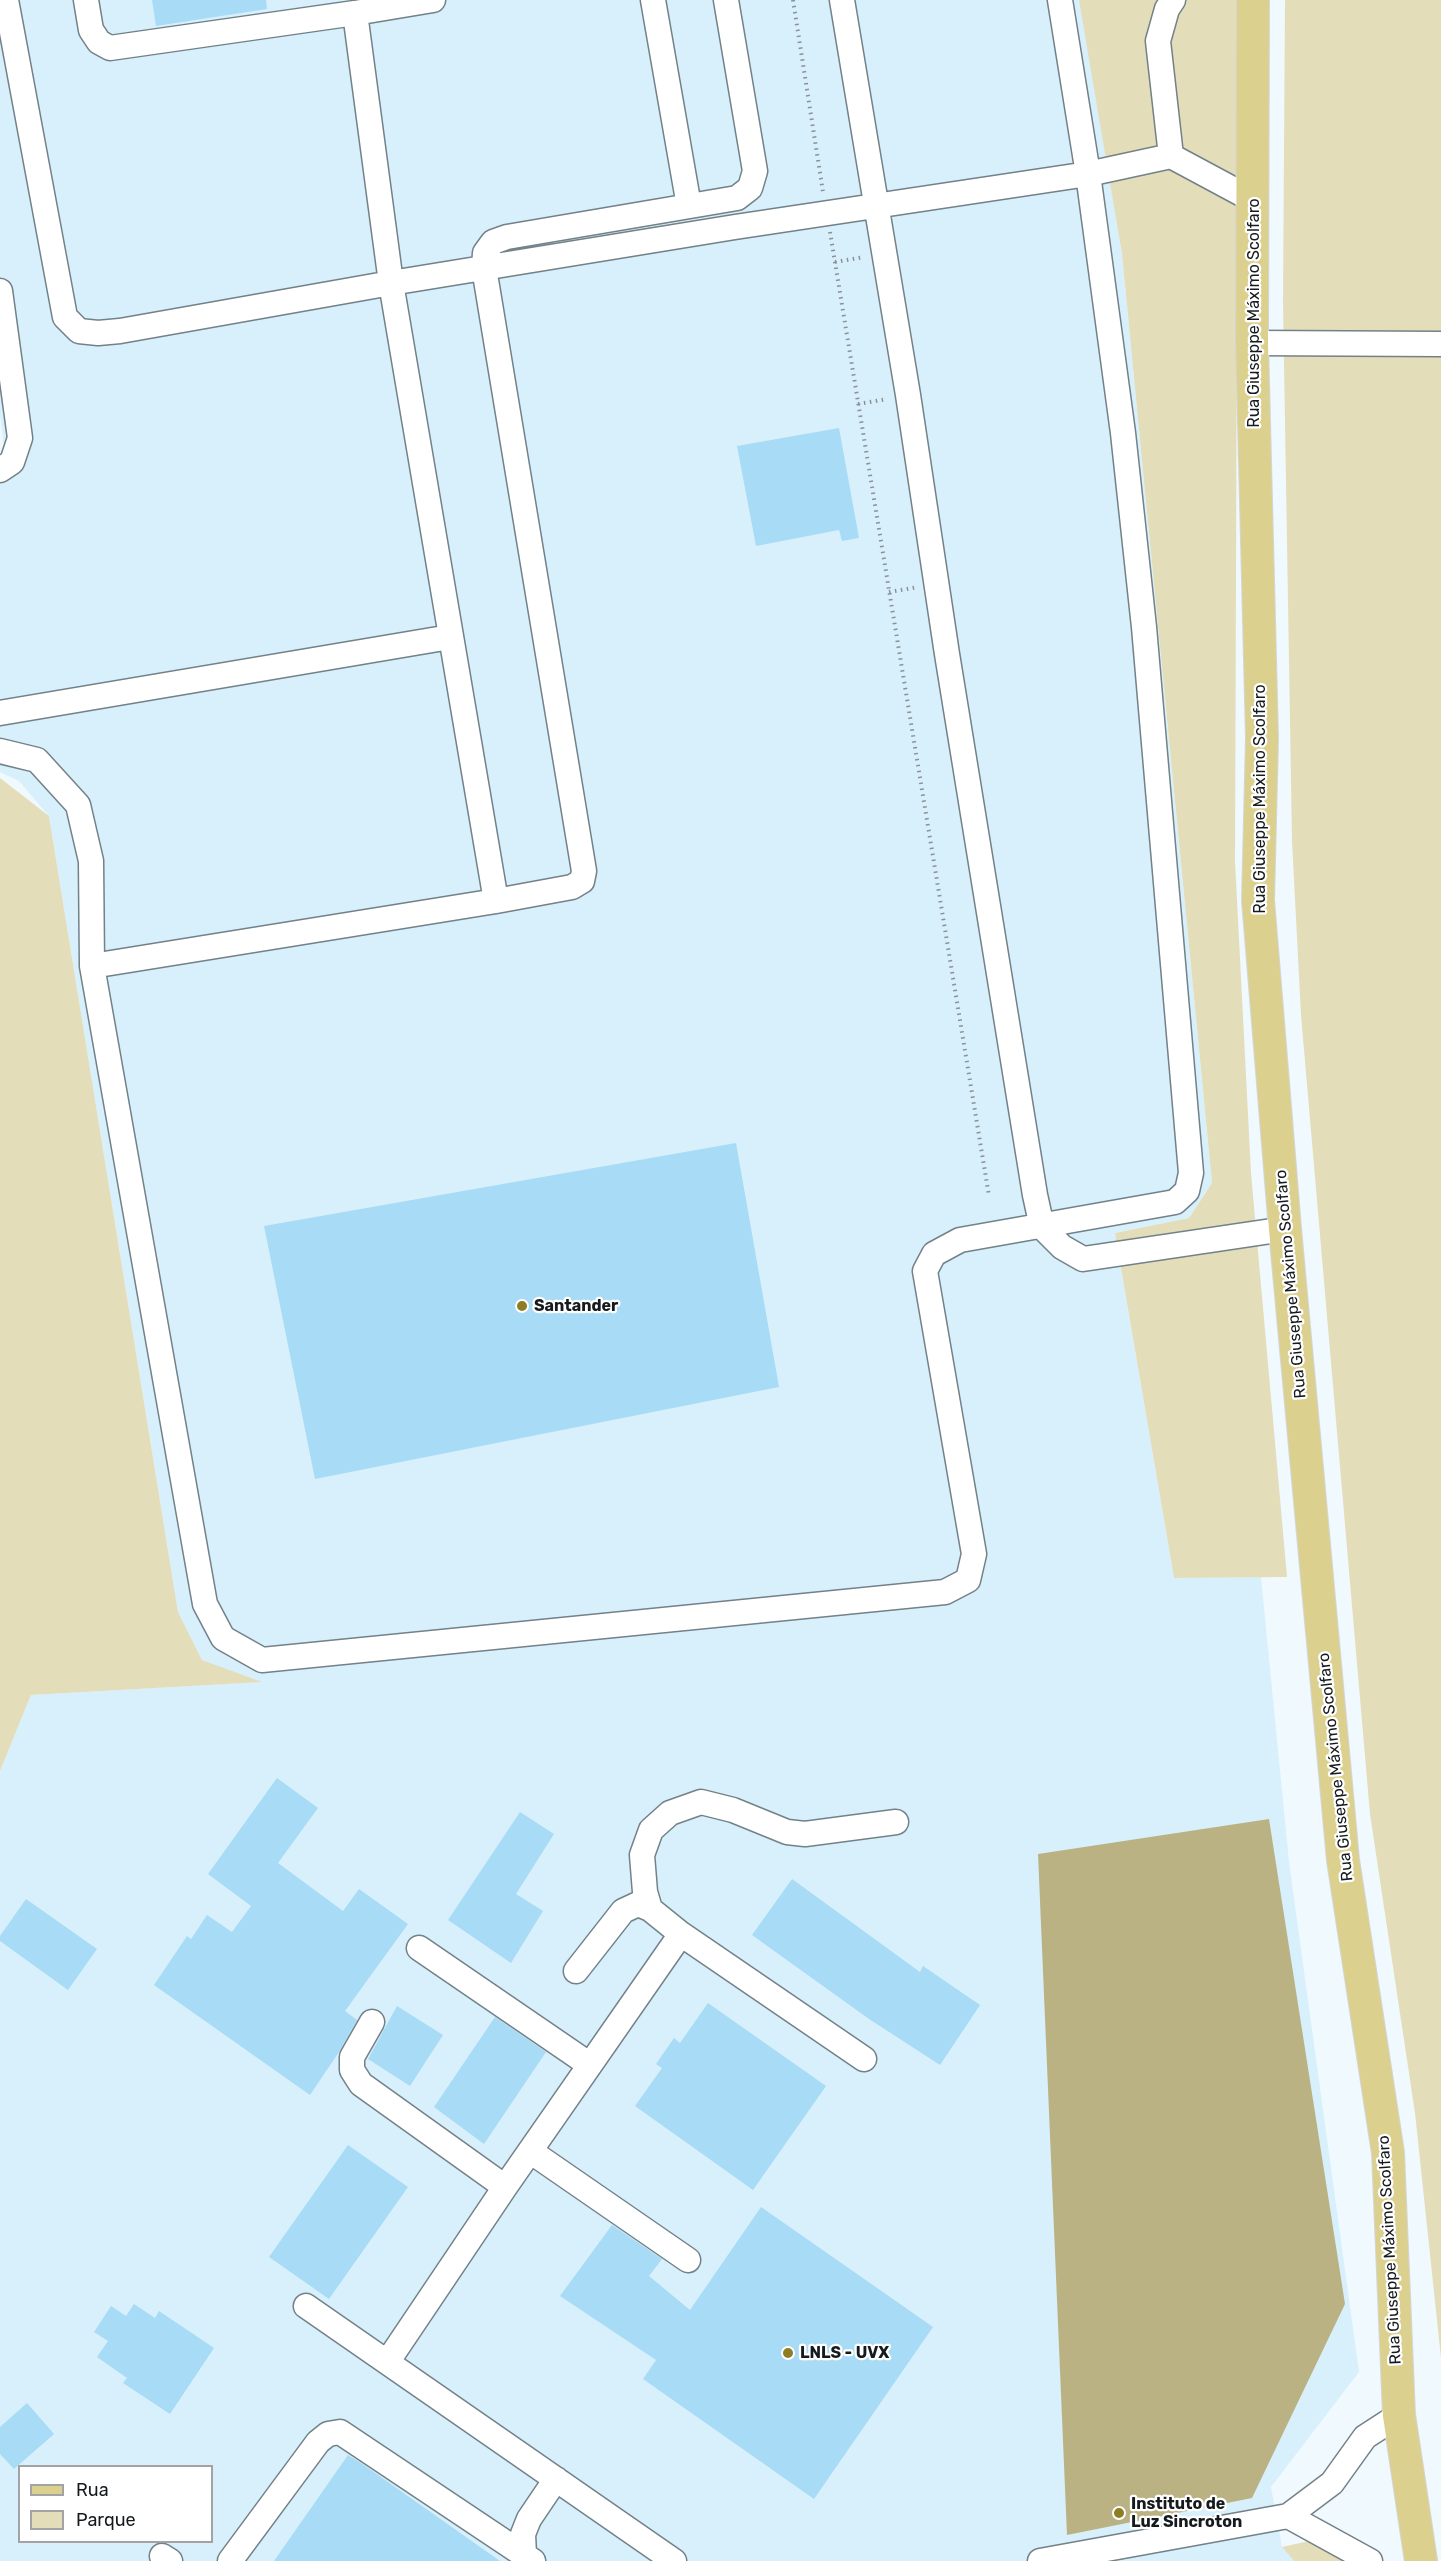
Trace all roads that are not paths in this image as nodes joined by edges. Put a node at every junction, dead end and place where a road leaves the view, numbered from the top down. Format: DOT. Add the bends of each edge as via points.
graph roads {
  1 [pos="6,0"];
  2 [pos="86,0"];
  3 [pos="433,0"];
  4 [pos="653,0"];
  5 [pos="726,0"];
  6 [pos="842,0"];
  7 [pos="1060,0"];
  8 [pos="1173,0"];
  9 [pos="1253,0"];
  10 [pos="355,13"];
  11 [pos="1171,156"];
  12 [pos="1088,174"];
  13 [pos="1253,201"];
  14 [pos="878,205"];
  15 [pos="689,206"];
  16 [pos="484,268"];
  17 [pos="391,283"];
  18 [pos="0,291"];
  19 [pos="1252,343"];
  20 [pos="1441,344"];
  21 [pos="0,470"];
  22 [pos="450,638"];
  23 [pos="0,713"];
  24 [pos="0,751"];
  25 [pos="496,901"];
  26 [pos="92,966"];
  27 [pos="1042,1227"];
  28 [pos="1285,1229"];
  29 [pos="896,1822"];
  30 [pos="650,1909"];
  31 [pos="681,1934"];
  32 [pos="420,1948"];
  33 [pos="576,1971"];
  34 [pos="372,2022"];
  35 [pos="864,2059"];
  36 [pos="590,2065"];
  37 [pos="530,2151"];
  38 [pos="505,2187"];
  39 [pos="688,2260"];
  40 [pos="306,2306"];
  41 [pos="388,2361"];
  42 [pos="1399,2415"];
  43 [pos="556,2478"];
  44 [pos="1288,2516"];
  45 [pos="528,2558"];
  46 [pos="230,2561"];
  47 [pos="674,2561"];
  48 [pos="1040,2561"];
  49 [pos="1370,2561"];
  50 [pos="1421,2561"];
  1 -- 17 [label="street" via="65,316 79,331 120,332"];
  2 -- 10 [label="street" via="92,30 99,42 110,48"];
  3 -- 10 [label="street"];
  4 -- 15 [label="street"];
  5 -- 15 [label="street" via="754,171 750,188 737,198"];
  6 -- 14 [label="street"];
  7 -- 12 [label="street"];
  8 -- 11 [label="street" via="1158,41"];
  9 -- 13 [label="main road, Rua Giuseppe Máximo Scolfaro"];
  10 -- 17 [label="street"];
  11 -- 12 [label="street"];
  11 -- 13 [label="street"];
  12 -- 14 [label="street"];
  12 -- 27 [label="street" via="1144,627 1191,1173 1187,1191 1175,1202"];
  13 -- 19 [label="main road, Rua Giuseppe Máximo Scolfaro"];
  14 -- 16 [label="street"];
  14 -- 27 [label="street"];
  15 -- 16 [label="street" via="507,237 493,242 486,253"];
  16 -- 17 [label="street"];
  16 -- 25 [label="street" via="584,871 582,881 572,887"];
  17 -- 22 [label="street"];
  18 -- 21 [label="street" via="20,438 12,462"];
  19 -- 20 [label="street"];
  19 -- 28 [label="main road, Rua Giuseppe Máximo Scolfaro" via="1262,738 1258,900"];
  22 -- 23 [label="street"];
  22 -- 25 [label="street"];
  24 -- 26 [label="street" via="37,760 78,805 91,861"];
  25 -- 26 [label="street"];
  26 -- 27 [label="street" via="205,1604 223,1638 262,1660 945,1592 968,1580 974,1554 925,1271 934,1254 960,1240"];
  27 -- 28 [label="street" via="1062,1247 1083,1259"];
  28 -- 42 [label="main road, Rua Giuseppe Máximo Scolfaro" via="1343,1860 1388,2153"];
  29 -- 30 [label="street" via="805,1834 787,1832 733,1810 701,1803 670,1812 651,1830 642,1855"];
  30 -- 31 [label="street"];
  30 -- 33 [label="street" via="638,1904 623,1911"];
  31 -- 35 [label="street"];
  31 -- 36 [label="street"];
  32 -- 36 [label="street"];
  34 -- 38 [label="street" via="352,2057 352,2070 361,2084"];
  36 -- 37 [label="street"];
  37 -- 38 [label="street"];
  37 -- 39 [label="street"];
  38 -- 41 [label="street"];
  40 -- 41 [label="street"];
  41 -- 43 [label="street"];
  42 -- 44 [label="street" via="1365,2437 1332,2483"];
  42 -- 50 [label="main road, Rua Giuseppe Máximo Scolfaro"];
  43 -- 45 [label="street" via="523,2534"];
  43 -- 47 [label="street"];
  44 -- 48 [label="street"];
  44 -- 49 [label="street"];
  45 -- 46 [label="street" via="340,2432 328,2434 318,2442"];
}
